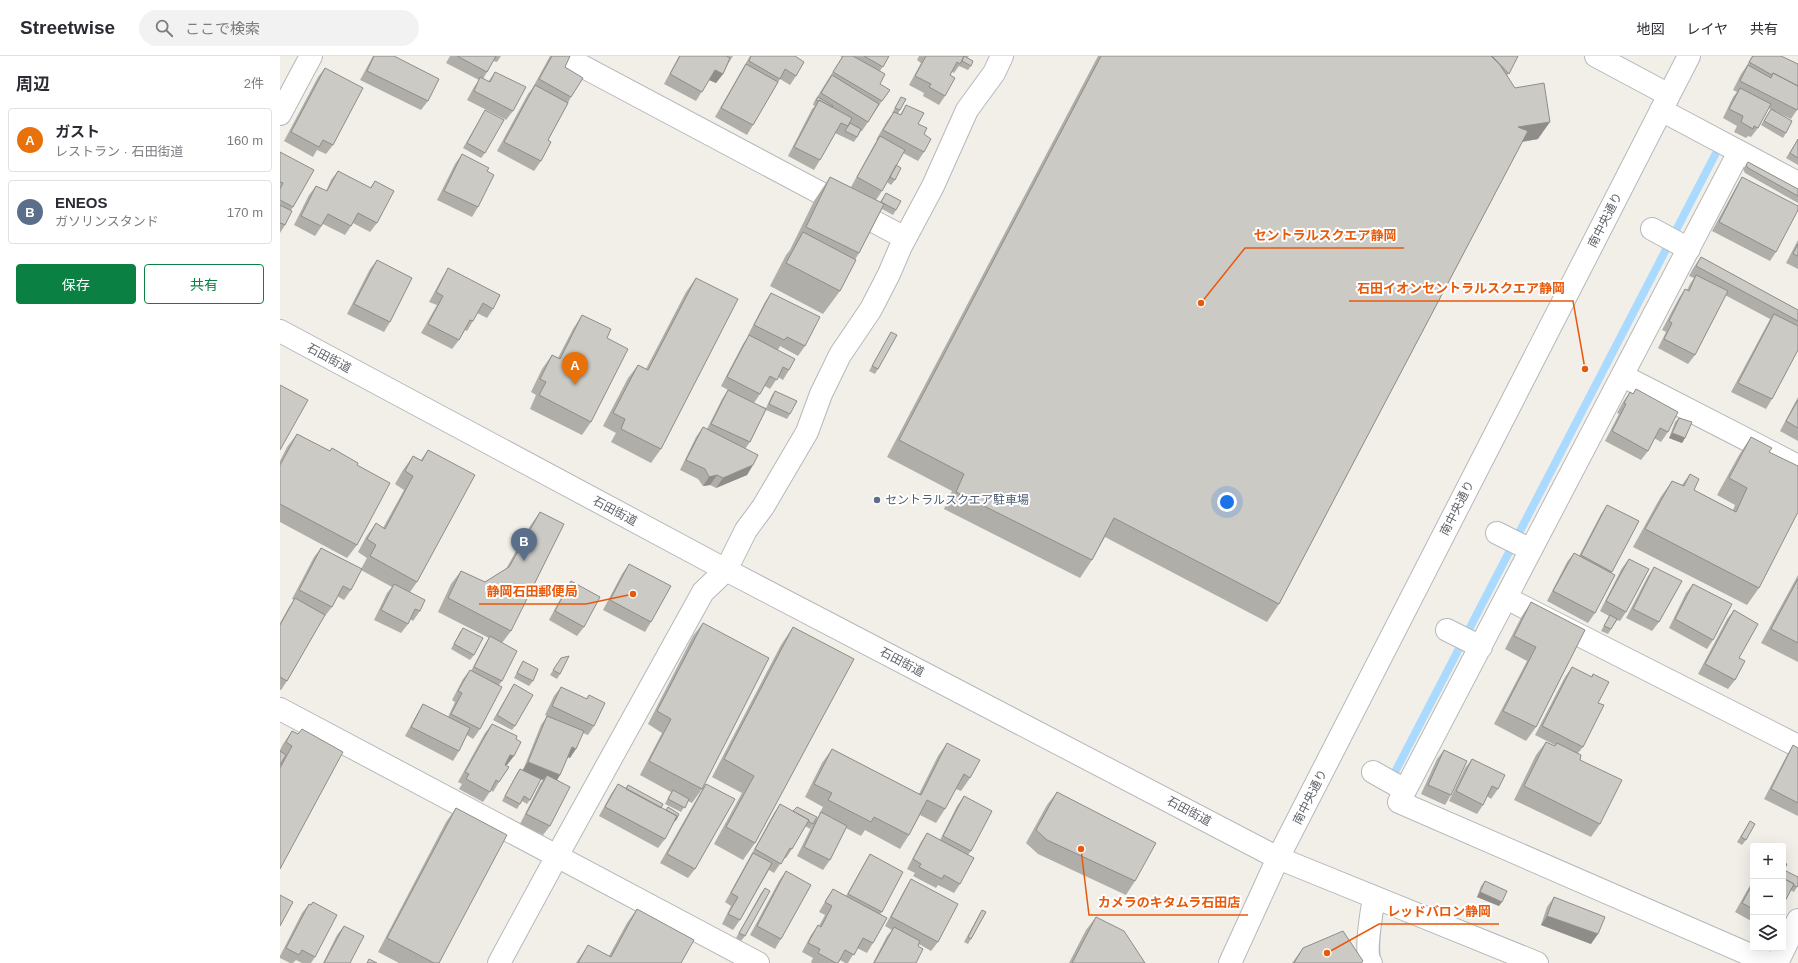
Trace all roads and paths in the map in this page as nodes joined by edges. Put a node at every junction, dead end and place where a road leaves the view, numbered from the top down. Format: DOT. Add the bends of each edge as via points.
graph roads {
  1 [pos="311,56"];
  2 [pos="563,56"];
  3 [pos="1002,56"];
  4 [pos="1596,56"];
  5 [pos="1689,56"];
  6 [pos="1665,102"];
  7 [pos="280,114"];
  8 [pos="1739,152"];
  9 [pos="1798,184"];
  10 [pos="1652,229"];
  11 [pos="905,238"];
  12 [pos="1689,249"];
  13 [pos="280,331"];
  14 [pos="1623,376"];
  15 [pos="1798,466"];
  16 [pos="1497,533"];
  17 [pos="1531,550"];
  18 [pos="726,570"];
  19 [pos="1506,598"];
  20 [pos="1447,630"];
  21 [pos="1481,647"];
  22 [pos="280,708"];
  23 [pos="1798,746"];
  24 [pos="1373,772"];
  25 [pos="1405,790"];
  26 [pos="557,856"];
  27 [pos="1278,858"];
  28 [pos="1374,897"];
  29 [pos="1798,920"];
  30 [pos="499,963"];
  31 [pos="758,963"];
  32 [pos="1230,963"];
  33 [pos="1371,963"];
  34 [pos="1537,963"];
  35 [pos="1769,963"];
  36 [pos="1777,963"];
  1 -- 7 [label="street"];
  2 -- 11 [label="street"];
  3 -- 11 [label="street" via="994,73 967,110 933,186"];
  4 -- 6 [label="street"];
  5 -- 6 [label="street, 南中央通り"];
  6 -- 8 [label="street" via="1702,132"];
  6 -- 27 [label="street, 南中央通り"];
  8 -- 9 [label="street"];
  8 -- 12 [label="street"];
  10 -- 12 [label="street"];
  11 -- 18 [label="street" via="871,309 837,362 821,394 807,432 746,530"];
  12 -- 14 [label="street"];
  13 -- 18 [label="street, 石田街道"];
  14 -- 15 [label="street"];
  14 -- 17 [label="street"];
  16 -- 17 [label="street"];
  17 -- 19 [label="street"];
  18 -- 26 [label="street" via="703,592"];
  18 -- 27 [label="street, 石田街道"];
  19 -- 21 [label="street"];
  19 -- 23 [label="street"];
  20 -- 21 [label="street"];
  21 -- 25 [label="street"];
  22 -- 26 [label="street"];
  24 -- 25 [label="street"];
  25 -- 35 [label="street" via="1399,802"];
  26 -- 30 [label="street"];
  26 -- 31 [label="street"];
  27 -- 28 [label="street, 石田街道"];
  27 -- 32 [label="street, 南中央通り"];
  28 -- 33 [label="street" via="1368,942"];
  28 -- 34 [label="street, 石田街道"];
  29 -- 36 [label="street"];
}
